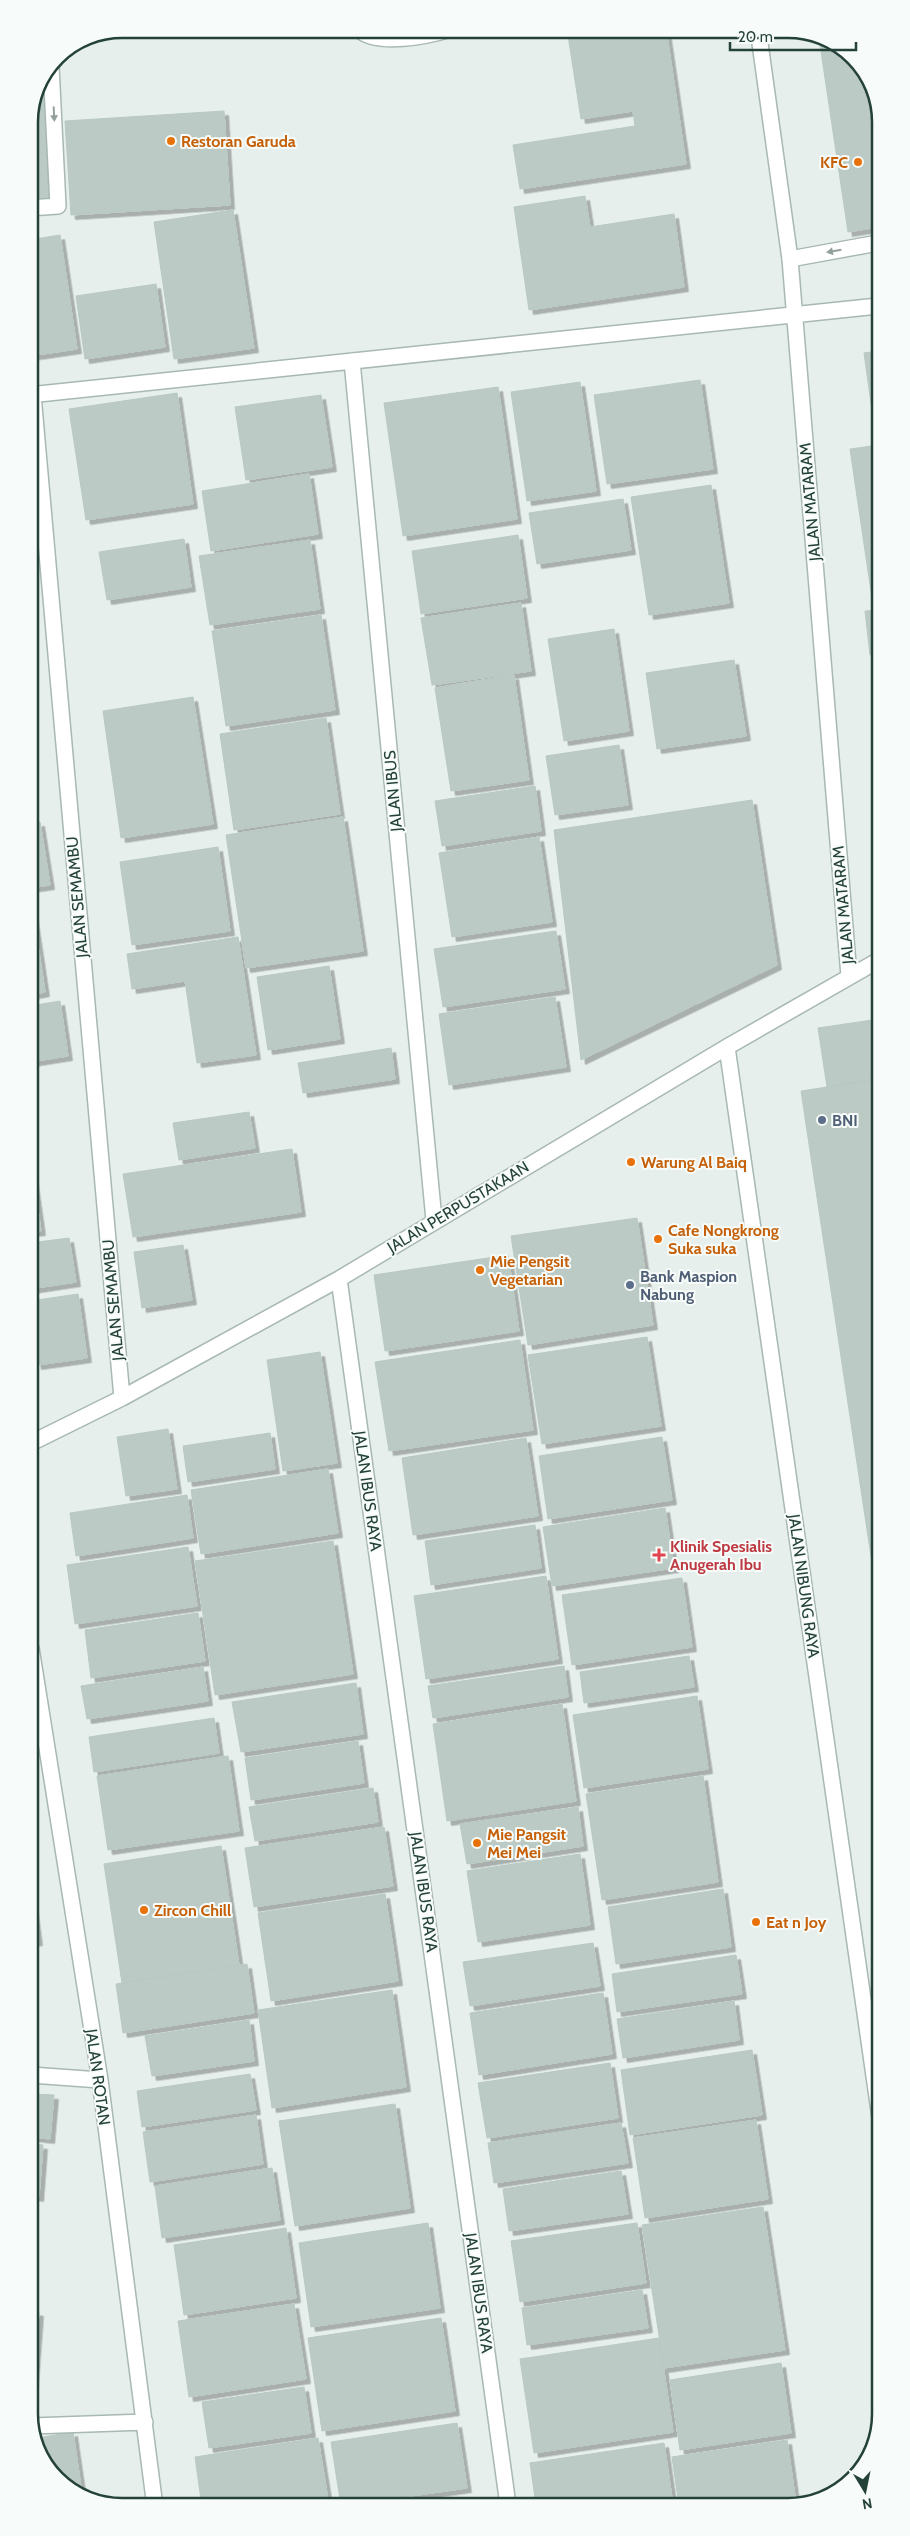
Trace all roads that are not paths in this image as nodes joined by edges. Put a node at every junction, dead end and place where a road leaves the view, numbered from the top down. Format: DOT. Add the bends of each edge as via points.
graph roads {
  1 [pos="383,38"];
  2 [pos="401,38"];
  3 [pos="759,38"];
  4 [pos="51,75"];
  5 [pos="38,207"];
  6 [pos="872,245"];
  7 [pos="790,259"];
  8 [pos="872,307"];
  9 [pos="795,317"];
  10 [pos="352,362"];
  11 [pos="38,394"];
  12 [pos="38,472"];
  13 [pos="872,964"];
  14 [pos="849,976"];
  15 [pos="726,1047"];
  16 [pos="434,1220"];
  17 [pos="339,1279"];
  18 [pos="122,1398"];
  19 [pos="38,1440"];
  20 [pos="38,1692"];
  21 [pos="872,2062"];
  22 [pos="38,2075"];
  23 [pos="100,2080"];
  24 [pos="145,2422"];
  25 [pos="38,2426"];
  26 [pos="154,2498"];
  27 [pos="507,2498"];
  1 -- 2 [label="street"];
  3 -- 7 [label="street, JALAN MATARAM"];
  4 -- 5 [label="street, one-way" via="58,206"];
  6 -- 7 [label="street, one-way"];
  7 -- 9 [label="street, JALAN MATARAM"];
  8 -- 9 [label="street"];
  9 -- 10 [label="street"];
  9 -- 14 [label="street, JALAN MATARAM"];
  10 -- 11 [label="street"];
  10 -- 16 [label="street, JALAN IBUS"];
  12 -- 18 [label="street, JALAN SEMAMBU"];
  13 -- 14 [label="street, JALAN PERPUSTAKAAN"];
  14 -- 15 [label="street, JALAN PERPUSTAKAAN"];
  15 -- 16 [label="street, JALAN PERPUSTAKAAN"];
  15 -- 21 [label="street, JALAN NIBUNG RAYA"];
  16 -- 17 [label="street, JALAN PERPUSTAKAAN"];
  17 -- 18 [label="street, JALAN PERPUSTAKAAN"];
  17 -- 27 [label="street, JALAN IBUS RAYA"];
  18 -- 19 [label="street, JALAN PERPUSTAKAAN"];
  20 -- 23 [label="street, JALAN ROTAN"];
  22 -- 23 [label="street"];
  23 -- 24 [label="street, JALAN ROTAN"];
  24 -- 25 [label="street"];
  24 -- 26 [label="street, JALAN ROTAN"];
}
